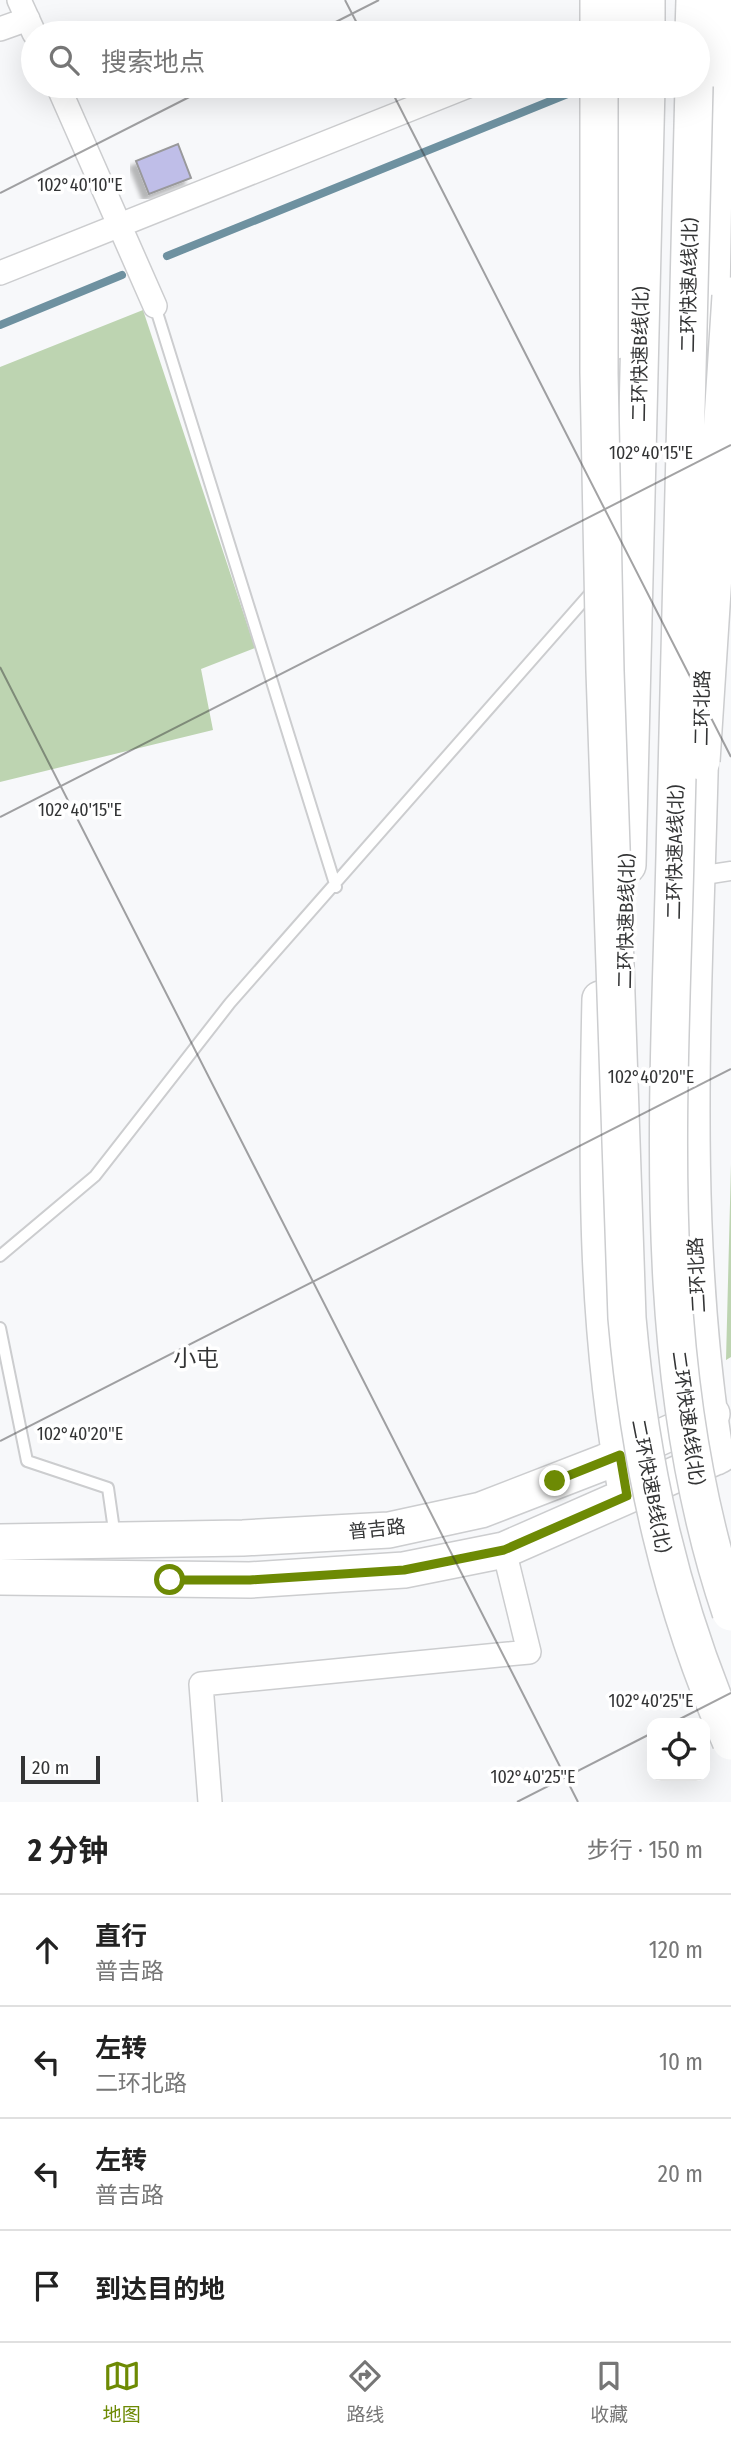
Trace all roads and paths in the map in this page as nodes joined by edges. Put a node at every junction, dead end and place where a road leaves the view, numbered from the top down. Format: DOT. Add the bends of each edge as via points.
graph roads {
  1 [pos="695,0"];
  2 [pos="717,0"];
  3 [pos="27,17"];
  4 [pos="694,21"];
  5 [pos="0,29"];
  6 [pos="64,98"];
  7 [pos="438,98"];
  8 [pos="599,98"];
  9 [pos="622,98"];
  10 [pos="646,98"];
  11 [pos="694,98"];
  12 [pos="121,223"];
  13 [pos="0,273"];
  14 [pos="731,296"];
  15 [pos="155,306"];
  16 [pos="610,577"];
  17 [pos="714,874"];
  18 [pos="336,887"];
  19 [pos="670,1205"];
  20 [pos="622,1206"];
  21 [pos="0,1256"];
  22 [pos="0,1328"];
  23 [pos="720,1411"];
  24 [pos="723,1453"];
  25 [pos="620,1455"];
  26 [pos="627,1496"];
  27 [pos="0,1542"];
  28 [pos="116,1542"];
  29 [pos="504,1550"];
  30 [pos="0,1577"];
  31 [pos="731,1612"];
  32 [pos="731,1741"];
  33 [pos="210,1802"];
  1 -- 4 [label="highway"];
  2 -- 17 [label="main road, 二环北路"];
  3 -- 5 [label="street"];
  6 -- 12 [label="street"];
  7 -- 12 [label="street"];
  8 -- 20 [label="highway, bridge" via="603,560"];
  9 -- 16 [label="main road"];
  10 -- 20 [label="highway, 二环快速B线(北), bridge"];
  11 -- 19 [label="highway, 二环快速A线(北), bridge"];
  12 -- 13 [label="street"];
  12 -- 15 [label="street"];
  14 -- 19 [label="highway, bridge"];
  15 -- 18 [label="lane"];
  16 -- 18 [label="lane" via="592,591"];
  16 -- 25 [label="main road" via="598,1158 604,1320"];
  17 -- 23 [label="main road, 二环北路" via="694,1205 699,1313"];
  18 -- 21 [label="lane" via="230,1003 95,1176"];
  19 -- 31 [label="highway, 二环快速A线(北), bridge" via="687,1427 702,1507"];
  20 -- 32 [label="highway, 二环快速B线(北), bridge" via="632,1371 655,1517 691,1643"];
  22 -- 28 [label="lane" via="27,1461 108,1488"];
  23 -- 24 [label="main road, 二环北路"];
  23 -- 25 [label="main road, 普吉路"];
  24 -- 26 [label="main road"];
  25 -- 26 [label="main road"];
  25 -- 28 [label="main road, 普吉路" via="481,1510 389,1530"];
  26 -- 29 [label="main road"];
  27 -- 28 [label="main road, 普吉路"];
  29 -- 30 [label="main road" via="404,1570 250,1580"];
  29 -- 33 [label="street" via="529,1652 201,1684"];
}
